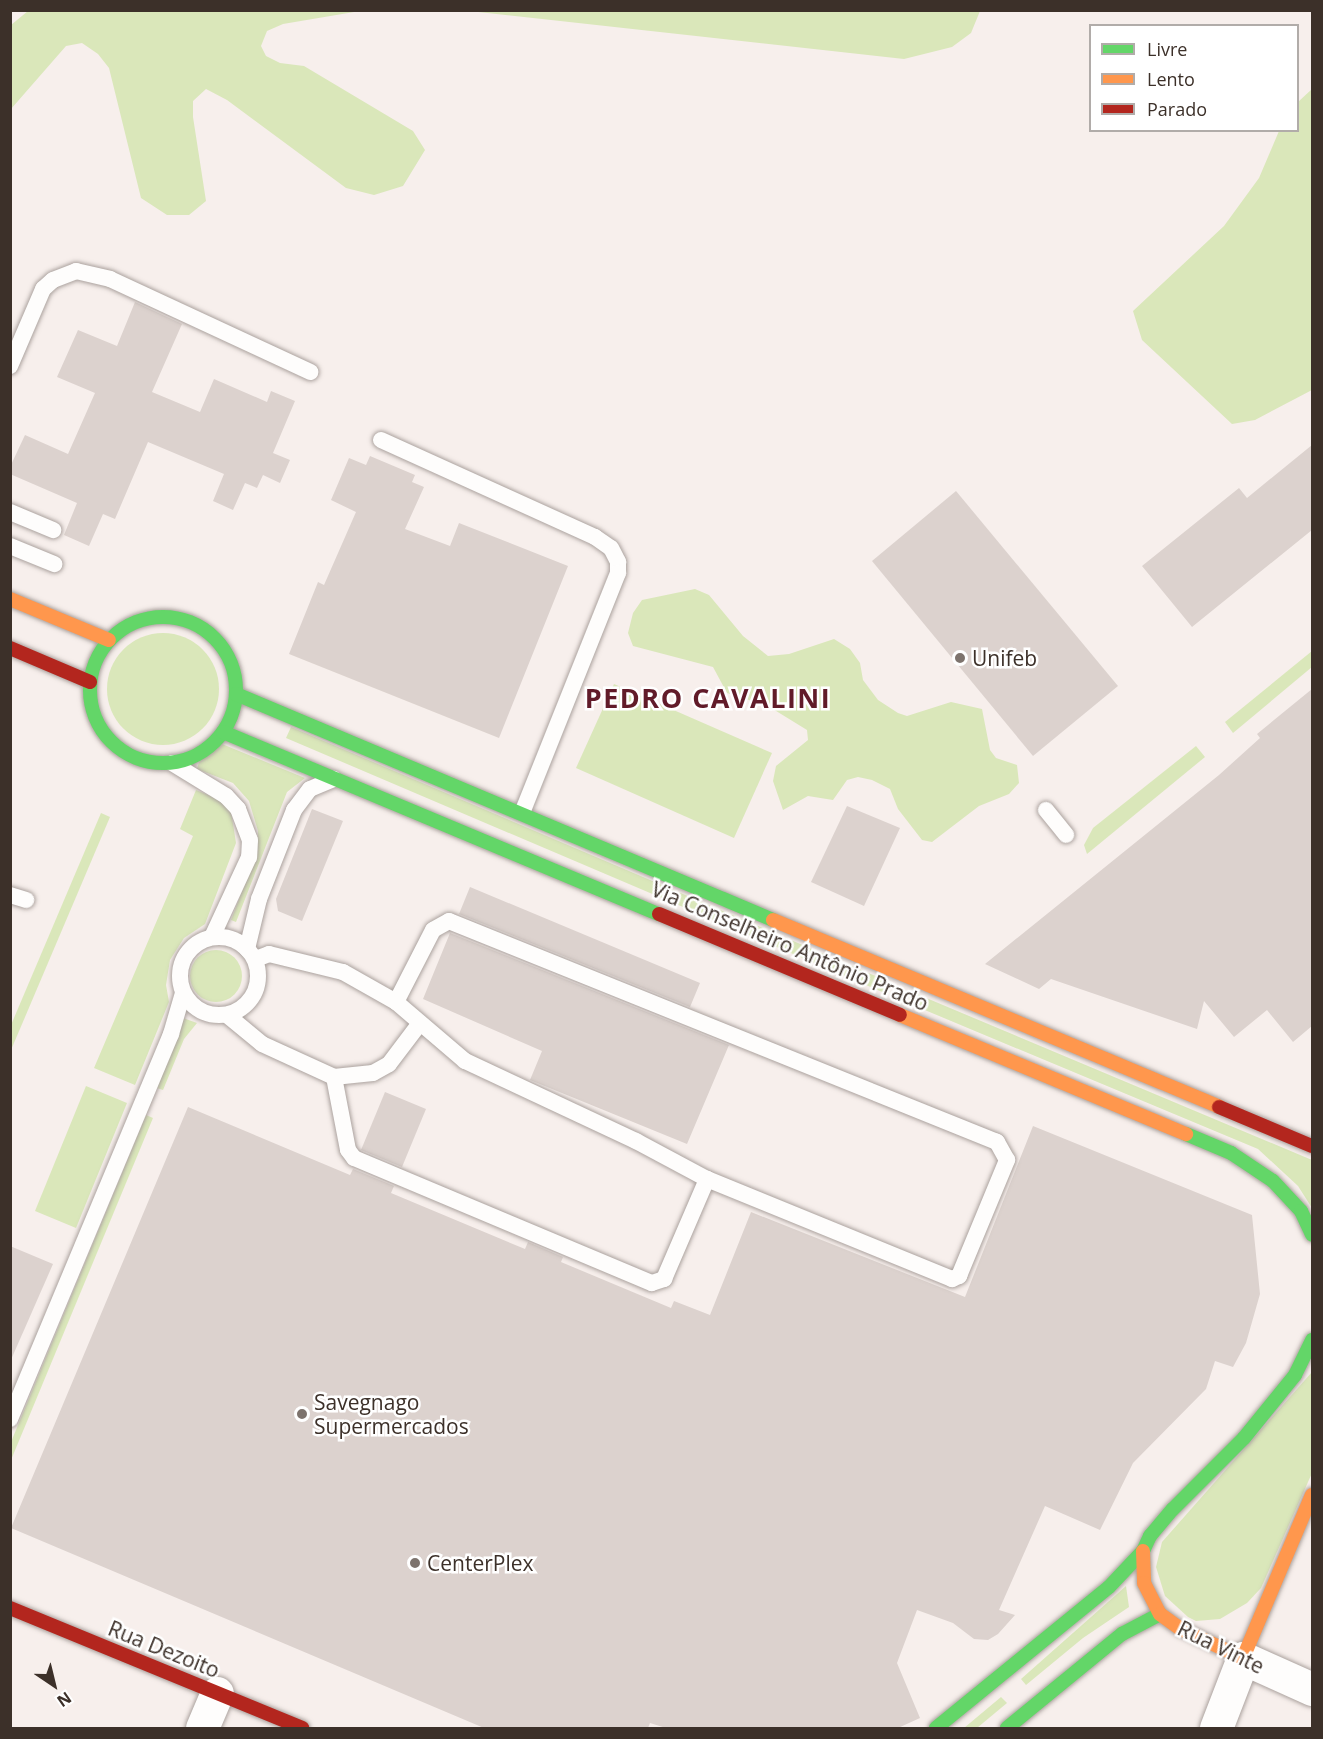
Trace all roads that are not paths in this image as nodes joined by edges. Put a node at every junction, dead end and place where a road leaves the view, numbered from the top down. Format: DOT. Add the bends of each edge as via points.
graph roads {
  1 [pos="10,366"];
  2 [pos="310,372"];
  3 [pos="381,440"];
  4 [pos="10,512"];
  5 [pos="53,530"];
  6 [pos="10,546"];
  7 [pos="54,564"];
  8 [pos="10,599"];
  9 [pos="109,640"];
  10 [pos="10,648"];
  11 [pos="90,682"];
  12 [pos="236,694"];
  13 [pos="224,732"];
  14 [pos="172,763"];
  15 [pos="335,778"];
  16 [pos="1046,810"];
  17 [pos="522,813"];
  18 [pos="1066,835"];
  19 [pos="212,937"];
  20 [pos="251,954"];
  21 [pos="183,993"];
  22 [pos="396,1002"];
  23 [pos="227,1015"];
  24 [pos="420,1023"];
  25 [pos="334,1077"];
  26 [pos="1312,1146"];
  27 [pos="707,1179"];
  28 [pos="1312,1235"];
  29 [pos="1312,1340"];
  30 [pos="10,1419"];
  31 [pos="1312,1495"];
  32 [pos="1143,1551"];
  33 [pos="1270,1592"];
  34 [pos="10,1608"];
  35 [pos="1160,1614"];
  36 [pos="1245,1618"];
  37 [pos="1222,1630"];
  38 [pos="1193,1634"];
  39 [pos="1243,1658"];
  40 [pos="1312,1689"];
  41 [pos="217,1694"];
  42 [pos="202,1728"];
  43 [pos="302,1728"];
  44 [pos="936,1728"];
  45 [pos="1007,1728"];
  46 [pos="1216,1728"];
  1 -- 2 [label="lane" via="44,289 59,277 76,271 110,279"];
  3 -- 17 [label="lane" via="595,537 611,548 618,562 618,573"];
  4 -- 5 [label="lane"];
  6 -- 7 [label="lane"];
  8 -- 9 [label="main road"];
  9 -- 11 [label="main road" via="96,660"];
  9 -- 12 [label="main road" via="126,626 147,618 170,617 191,622 211,634 225,651 234,671"];
  10 -- 11 [label="main road"];
  11 -- 14 [label="main road" via="90,700 104,735 120,750 140,760"];
  12 -- 13 [label="main road"];
  12 -- 17 [label="main road, Via Conselheiro Antônio Prado"];
  13 -- 14 [label="main road" via="210,747"];
  13 -- 15 [label="main road, Via Conselheiro Antônio Prado"];
  14 -- 19 [label="lane" via="226,796 238,809 250,840 249,857"];
  15 -- 20 [label="lane" via="310,789 294,810 259,899"];
  15 -- 28 [label="main road, Via Conselheiro Antônio Prado" via="1231,1153 1273,1181 1301,1211"];
  16 -- 18 [label="lane"];
  17 -- 26 [label="main road, Via Conselheiro Antônio Prado"];
  19 -- 20 [label="lane" via="232,938"];
  19 -- 21 [label="lane" via="194,945 186,955 181,967"];
  20 -- 22 [label="lane" via="269,954 343,972"];
  20 -- 23 [label="lane" via="259,978 256,991 236,1014"];
  21 -- 23 [label="lane" via="202,1011"];
  21 -- 30 [label="lane" via="171,1034"];
  22 -- 24 [label="lane"];
  22 -- 27 [label="lane" via="434,930 449,921 997,1142 1007,1160 959,1276 952,1279"];
  23 -- 25 [label="lane" via="262,1044"];
  24 -- 25 [label="lane" via="388,1064 373,1073"];
  24 -- 27 [label="lane" via="465,1061 636,1141"];
  25 -- 27 [label="lane" via="348,1150 354,1158 652,1283 663,1279"];
  29 -- 32 [label="main road" via="1295,1375 1259,1420 1173,1509 1150,1536"];
  31 -- 33 [label="main road"];
  32 -- 35 [label="main road, Rua Vinte" via="1144,1583"];
  32 -- 44 [label="main road" via="1108,1587"];
  33 -- 36 [label="main road"];
  33 -- 39 [label="main road"];
  34 -- 41 [label="main road, Rua Dezoito"];
  35 -- 38 [label="main road, Rua Vinte"];
  35 -- 45 [label="main road" via="1122,1634"];
  37 -- 38 [label="main road"];
  38 -- 39 [label="main road, Rua Vinte"];
  39 -- 40 [label="street, Rua Vinte"];
  39 -- 46 [label="street"];
  41 -- 42 [label="street"];
  41 -- 43 [label="main road, Rua Dezoito"];
}
